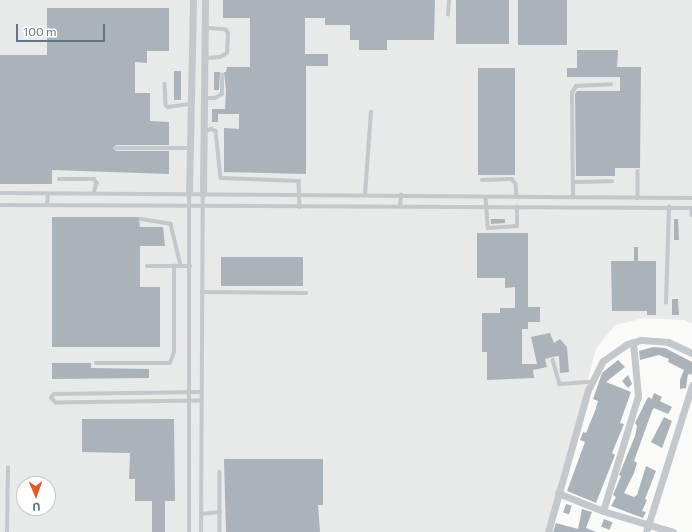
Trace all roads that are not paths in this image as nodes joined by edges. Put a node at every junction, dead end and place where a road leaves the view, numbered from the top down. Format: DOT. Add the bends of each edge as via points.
graph roads {
  1 [pos="193,0"];
  2 [pos="205,0"];
  3 [pos="449,0"];
  4 [pos="448,15"];
  5 [pos="205,28"];
  6 [pos="205,58"];
  7 [pos="222,75"];
  8 [pos="165,84"];
  9 [pos="611,84"];
  10 [pos="204,98"];
  11 [pos="191,103"];
  12 [pos="371,112"];
  13 [pos="204,132"];
  14 [pos="116,148"];
  15 [pos="191,148"];
  16 [pos="638,171"];
  17 [pos="59,179"];
  18 [pos="482,180"];
  19 [pos="612,181"];
  20 [pos="573,182"];
  21 [pos="0,193"];
  22 [pos="189,193"];
  23 [pos="48,194"];
  24 [pos="94,194"];
  25 [pos="203,194"];
  26 [pos="300,194"];
  27 [pos="365,195"];
  28 [pos="401,195"];
  29 [pos="486,196"];
  30 [pos="517,197"];
  31 [pos="573,197"];
  32 [pos="638,198"];
  33 [pos="692,198"];
  34 [pos="0,205"];
  35 [pos="47,205"];
  36 [pos="190,207"];
  37 [pos="202,207"];
  38 [pos="300,207"];
  39 [pos="400,207"];
  40 [pos="486,207"];
  41 [pos="517,207"];
  42 [pos="670,208"];
  43 [pos="692,208"];
  44 [pos="692,215"];
  45 [pos="142,220"];
  46 [pos="147,266"];
  47 [pos="174,266"];
  48 [pos="181,266"];
  49 [pos="190,266"];
  50 [pos="202,292"];
  51 [pos="306,293"];
  52 [pos="666,303"];
  53 [pos="633,342"];
  54 [pos="692,353"];
  55 [pos="553,360"];
  56 [pos="96,363"];
  57 [pos="591,382"];
  58 [pos="692,385"];
  59 [pos="189,391"];
  60 [pos="201,392"];
  61 [pos="189,401"];
  62 [pos="201,401"];
  63 [pos="8,468"];
  64 [pos="220,472"];
  65 [pos="558,493"];
  66 [pos="603,511"];
  67 [pos="220,512"];
  68 [pos="201,514"];
  69 [pos="647,529"];
  70 [pos="7,532"];
  71 [pos="189,532"];
  72 [pos="201,532"];
  73 [pos="220,532"];
  74 [pos="548,532"];
  75 [pos="673,532"];
  1 -- 11 [label="street"];
  2 -- 5 [label="street"];
  3 -- 4 [label="lane"];
  5 -- 6 [label="street"];
  5 -- 6 [label="lane" via="226,30 228,34 227,53 220,57"];
  6 -- 10 [label="street"];
  7 -- 10 [label="lane" via="222,94 215,98"];
  8 -- 11 [label="lane" via="168,107"];
  9 -- 20 [label="lane" via="576,86 572,93"];
  10 -- 13 [label="street"];
  11 -- 15 [label="street"];
  12 -- 27 [label="lane"];
  13 -- 25 [label="street"];
  13 -- 26 [label="lane" via="211,129 216,131 221,178 299,181"];
  14 -- 15 [label="lane"];
  15 -- 22 [label="street"];
  16 -- 32 [label="lane"];
  17 -- 24 [label="lane" via="94,179"];
  18 -- 30 [label="lane" via="512,179 516,184"];
  19 -- 20 [label="lane"];
  20 -- 31 [label="lane"];
  21 -- 23 [label="lane"];
  22 -- 24 [label="lane"];
  22 -- 25 [label="lane"];
  22 -- 36 [label="lane"];
  23 -- 24 [label="lane"];
  23 -- 35 [label="lane"];
  25 -- 26 [label="lane"];
  25 -- 37 [label="lane"];
  26 -- 27 [label="lane"];
  26 -- 38 [label="lane"];
  27 -- 28 [label="lane"];
  28 -- 29 [label="lane"];
  28 -- 39 [label="lane"];
  29 -- 30 [label="lane"];
  29 -- 40 [label="lane"];
  30 -- 31 [label="lane"];
  31 -- 32 [label="lane"];
  32 -- 33 [label="lane"];
  34 -- 35 [label="lane"];
  35 -- 36 [label="lane"];
  36 -- 37 [label="lane"];
  36 -- 49 [label="lane"];
  37 -- 38 [label="lane"];
  37 -- 50 [label="lane"];
  38 -- 39 [label="lane"];
  39 -- 40 [label="lane"];
  40 -- 41 [label="lane"];
  40 -- 41 [label="lane" via="488,228 517,226"];
  41 -- 42 [label="lane"];
  42 -- 43 [label="lane"];
  42 -- 52 [label="lane"];
  43 -- 44 [label="lane"];
  45 -- 48 [label="lane" via="171,224"];
  46 -- 47 [label="lane"];
  47 -- 48 [label="lane"];
  47 -- 56 [label="lane" via="174,352 170,362"];
  48 -- 49 [label="lane"];
  49 -- 59 [label="lane"];
  50 -- 51 [label="lane"];
  50 -- 60 [label="lane"];
  53 -- 54 [label="street" via="657,340"];
  53 -- 57 [label="street" via="612,352 603,361"];
  53 -- 66 [label="street" via="638,396"];
  55 -- 57 [label="lane" via="560,384"];
  57 -- 65 [label="street"];
  58 -- 69 [label="street"];
  59 -- 60 [label="lane"];
  59 -- 61 [label="lane"];
  59 -- 61 [label="lane" via="54,394 52,398 56,403"];
  60 -- 62 [label="lane"];
  61 -- 62 [label="lane"];
  61 -- 71 [label="lane"];
  62 -- 68 [label="lane"];
  63 -- 70 [label="lane"];
  64 -- 67 [label="lane"];
  65 -- 66 [label="street"];
  65 -- 74 [label="street"];
  66 -- 69 [label="street"];
  67 -- 68 [label="lane"];
  67 -- 73 [label="lane"];
  68 -- 72 [label="lane"];
  69 -- 75 [label="street"];
}
